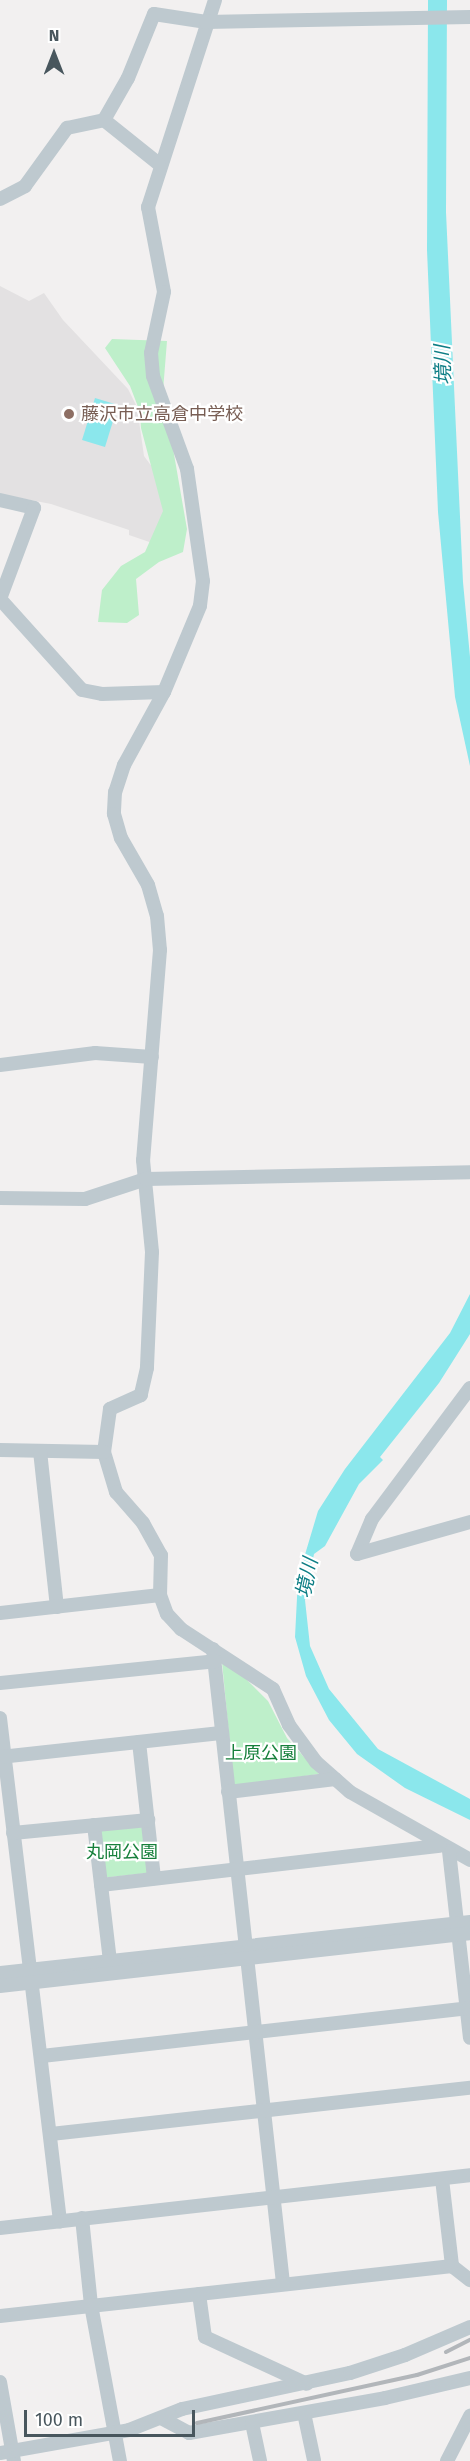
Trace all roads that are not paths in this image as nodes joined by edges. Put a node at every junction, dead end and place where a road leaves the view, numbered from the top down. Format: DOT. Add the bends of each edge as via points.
graph roads {
  1 [pos="215,0"];
  2 [pos="466,17"];
  3 [pos="206,22"];
  4 [pos="104,120"];
  5 [pos="159,164"];
  6 [pos="0,199"];
  7 [pos="0,500"];
  8 [pos="0,599"];
  9 [pos="164,692"];
  10 [pos="152,1057"];
  11 [pos="0,1065"];
  12 [pos="470,1172"];
  13 [pos="146,1179"];
  14 [pos="0,1198"];
  15 [pos="470,1388"];
  16 [pos="0,1450"];
  17 [pos="40,1451"];
  18 [pos="104,1452"];
  19 [pos="470,1522"];
  20 [pos="160,1595"];
  21 [pos="57,1607"];
  22 [pos="0,1613"];
  23 [pos="214,1655"];
  24 [pos="0,1683"];
  25 [pos="0,1718"];
  26 [pos="221,1733"];
  27 [pos="139,1742"];
  28 [pos="2,1757"];
  29 [pos="335,1779"];
  30 [pos="228,1792"];
  31 [pos="148,1820"];
  32 [pos="94,1825"];
  33 [pos="13,1833"];
  34 [pos="445,1849"];
  35 [pos="470,1860"];
  36 [pos="236,1869"];
  37 [pos="154,1878"];
  38 [pos="101,1884"];
  39 [pos="464,1928"];
  40 [pos="245,1952"];
  41 [pos="110,1967"];
  42 [pos="0,1973"];
  43 [pos="33,1976"];
  44 [pos="0,1986"];
  45 [pos="468,2008"];
  46 [pos="254,2031"];
  47 [pos="470,2038"];
  48 [pos="42,2056"];
  49 [pos="470,2088"];
  50 [pos="263,2110"];
  51 [pos="51,2134"];
  52 [pos="470,2175"];
  53 [pos="442,2179"];
  54 [pos="273,2197"];
  55 [pos="82,2218"];
  56 [pos="60,2221"];
  57 [pos="0,2228"];
  58 [pos="452,2266"];
  59 [pos="470,2280"];
  60 [pos="283,2283"];
  61 [pos="198,2294"];
  62 [pos="91,2305"];
  63 [pos="0,2316"];
  64 [pos="470,2327"];
  65 [pos="470,2378"];
  66 [pos="0,2382"];
  67 [pos="307,2384"];
  68 [pos="304,2413"];
  69 [pos="470,2416"];
  70 [pos="163,2419"];
  71 [pos="252,2422"];
  72 [pos="115,2433"];
  73 [pos="9,2455"];
  74 [pos="317,2460"];
  75 [pos="120,2461"];
  76 [pos="260,2461"];
  77 [pos="447,2461"];
  1 -- 3 [label="street"];
  2 -- 3 [label="street"];
  3 -- 4 [label="street" via="154,14 128,78"];
  3 -- 5 [label="street"];
  4 -- 5 [label="street"];
  4 -- 6 [label="street" via="67,128 25,186"];
  5 -- 9 [label="street" via="148,207 165,292 152,353 153,376 187,469 203,581 200,606"];
  7 -- 8 [label="street" via="34,508"];
  8 -- 9 [label="street" via="82,690 102,694"];
  9 -- 10 [label="street" via="124,765 115,792 114,814 122,838 148,885 157,916 159,950"];
  10 -- 11 [label="street" via="95,1053"];
  10 -- 13 [label="street" via="143,1160"];
  12 -- 13 [label="street"];
  13 -- 14 [label="street" via="85,1199"];
  13 -- 18 [label="street" via="152,1252 147,1368 141,1395 110,1409"];
  15 -- 19 [label="street" via="372,1519 357,1554"];
  16 -- 17 [label="street"];
  17 -- 18 [label="street"];
  17 -- 21 [label="street"];
  18 -- 20 [label="street" via="116,1492 143,1523 161,1555"];
  20 -- 21 [label="street"];
  20 -- 23 [label="street" via="166,1614"];
  21 -- 22 [label="street"];
  23 -- 24 [label="street"];
  23 -- 26 [label="street"];
  23 -- 29 [label="street" via="273,1689 289,1725 315,1762"];
  25 -- 28 [label="street"];
  26 -- 27 [label="street"];
  26 -- 30 [label="street"];
  27 -- 28 [label="street"];
  27 -- 31 [label="street"];
  28 -- 33 [label="street"];
  29 -- 30 [label="street"];
  29 -- 34 [label="street"];
  30 -- 36 [label="street"];
  31 -- 32 [label="street"];
  31 -- 37 [label="street"];
  32 -- 33 [label="street"];
  32 -- 38 [label="street"];
  33 -- 43 [label="street"];
  34 -- 35 [label="street"];
  34 -- 36 [label="street"];
  34 -- 39 [label="street"];
  36 -- 37 [label="street"];
  36 -- 40 [label="street"];
  37 -- 38 [label="street"];
  38 -- 41 [label="street"];
  39 -- 40 [label="street"];
  39 -- 45 [label="street"];
  40 -- 41 [label="street"];
  40 -- 46 [label="street"];
  41 -- 43 [label="street"];
  42 -- 43 [label="street"];
  43 -- 44 [label="street"];
  43 -- 48 [label="street"];
  45 -- 46 [label="street"];
  45 -- 47 [label="street"];
  46 -- 48 [label="street"];
  46 -- 50 [label="street"];
  48 -- 51 [label="street"];
  49 -- 50 [label="street"];
  50 -- 51 [label="street"];
  50 -- 54 [label="street"];
  51 -- 56 [label="street"];
  52 -- 53 [label="street"];
  53 -- 54 [label="street"];
  53 -- 58 [label="street"];
  54 -- 55 [label="street"];
  54 -- 60 [label="street"];
  55 -- 56 [label="street"];
  55 -- 62 [label="street"];
  56 -- 57 [label="street"];
  58 -- 59 [label="street"];
  58 -- 60 [label="street"];
  60 -- 61 [label="street"];
  61 -- 62 [label="street"];
  61 -- 67 [label="street" via="205,2337"];
  62 -- 63 [label="street"];
  62 -- 72 [label="street"];
  64 -- 67 [label="street" via="405,2355"];
  65 -- 68 [label="street"];
  66 -- 73 [label="street"];
  67 -- 70 [label="street" via="182,2409"];
  68 -- 71 [label="street"];
  68 -- 74 [label="street"];
  69 -- 77 [label="street"];
  70 -- 71 [label="street" via="175,2429 189,2433"];
  70 -- 72 [label="street"];
  71 -- 76 [label="street"];
  72 -- 73 [label="street"];
  72 -- 75 [label="street"];
}
